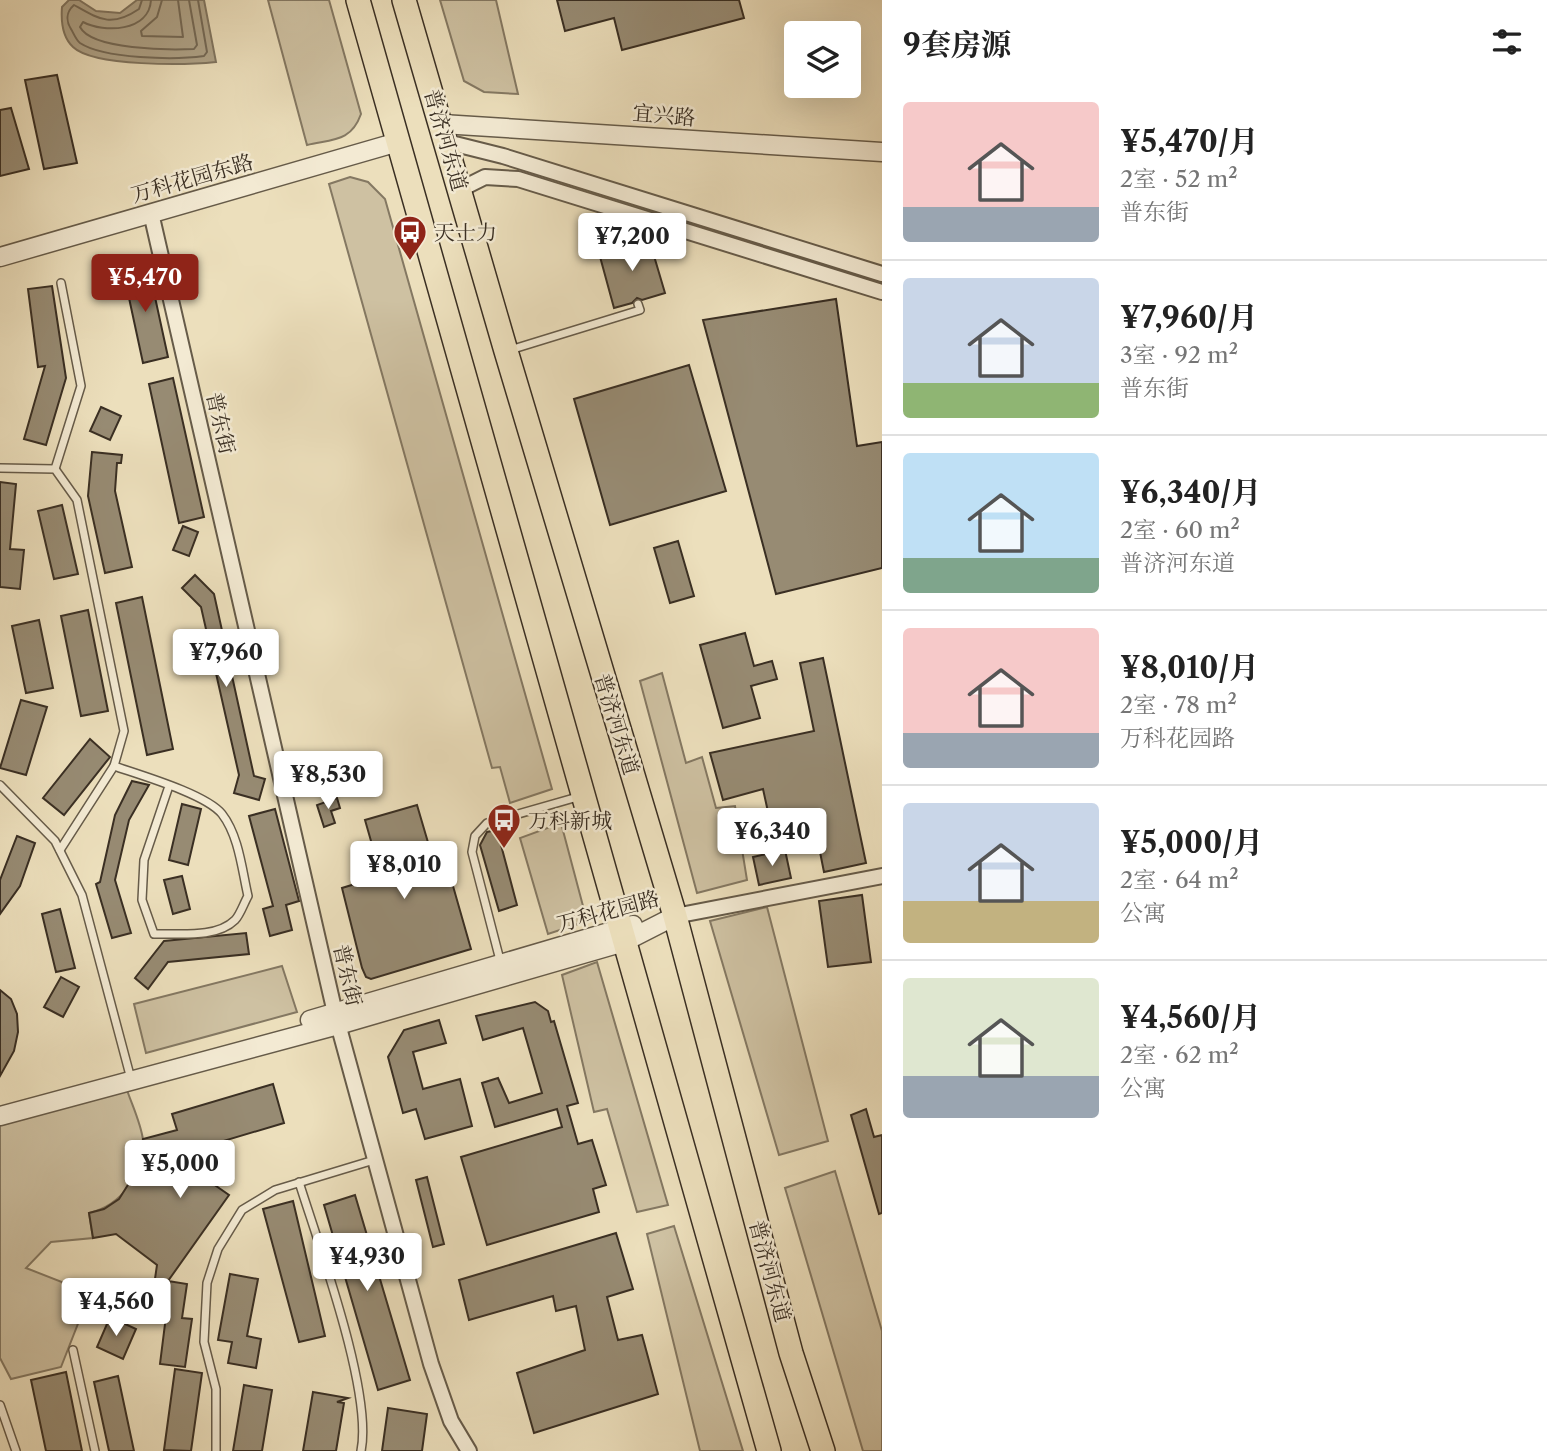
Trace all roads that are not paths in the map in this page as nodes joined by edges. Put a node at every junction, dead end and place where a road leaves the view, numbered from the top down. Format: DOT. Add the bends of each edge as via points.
graph roads {
  1 [pos="358,0"];
  2 [pos="404,0"];
  3 [pos="444,133"];
  4 [pos="398,142"];
  5 [pos="882,152"];
  6 [pos="461,189"];
  7 [pos="610,208"];
  8 [pos="151,213"];
  9 [pos="620,242"];
  10 [pos="0,257"];
  11 [pos="882,274"];
  12 [pos="61,283"];
  13 [pos="882,292"];
  14 [pos="638,304"];
  15 [pos="506,351"];
  16 [pos="0,468"];
  17 [pos="55,469"];
  18 [pos="114,766"];
  19 [pos="0,785"];
  20 [pos="169,786"];
  21 [pos="584,796"];
  22 [pos="60,850"];
  23 [pos="882,876"];
  24 [pos="675,916"];
  25 [pos="622,935"];
  26 [pos="503,971"];
  27 [pos="337,1019"];
  28 [pos="130,1074"];
  29 [pos="0,1105"];
  30 [pos="0,1116"];
  31 [pos="374,1160"];
  32 [pos="299,1182"];
  33 [pos="73,1350"];
  34 [pos="0,1405"];
  35 [pos="16,1451"];
  36 [pos="95,1451"];
  37 [pos="216,1451"];
  38 [pos="360,1451"];
  39 [pos="469,1451"];
  40 [pos="769,1451"];
  41 [pos="823,1451"];
  1 -- 4 [label="main road"];
  2 -- 3 [label="main road, 普济河东道"];
  3 -- 5 [label="street, 宜兴路"];
  3 -- 6 [label="main road, 普济河东道"];
  3 -- 11 [label="street" via="503,156"];
  4 -- 8 [label="street, 万科花园东路"];
  4 -- 21 [label="main road"];
  6 -- 7 [label="street" via="485,177 518,179"];
  6 -- 15 [label="main road, 普济河东道"];
  7 -- 9 [label="lane"];
  7 -- 13 [label="street"];
  8 -- 10 [label="street, 万科花园东路"];
  8 -- 27 [label="street, 普东街"];
  12 -- 17 [label="lane" via="81,386"];
  14 -- 15 [label="lane" via="640,310"];
  15 -- 24 [label="main road, 普济河东道"];
  16 -- 17 [label="lane"];
  17 -- 18 [label="lane" via="77,500 122,720 124,731"];
  18 -- 20 [label="lane"];
  18 -- 22 [label="lane"];
  19 -- 22 [label="lane"];
  20 -- 20 [label="lane" via="194,795 221,813 236,846 248,896 234,921 215,929 154,934 142,900 144,860"];
  21 -- 25 [label="main road"];
  21 -- 26 [label="lane" via="487,823 475,836 472,852"];
  22 -- 28 [label="lane" via="82,895"];
  23 -- 24 [label="street"];
  24 -- 25 [label="street, 万科花园路"];
  24 -- 41 [label="main road, 普济河东道" via="791,1353"];
  25 -- 26 [label="street, 万科花园路"];
  25 -- 40 [label="main road"];
  26 -- 27 [label="street, 万科花园路"];
  27 -- 28 [label="street, 万科花园路"];
  27 -- 31 [label="street, 普东街"];
  28 -- 29 [label="street, 万科花园路"];
  28 -- 30 [label="street, 万科花园路"];
  31 -- 32 [label="lane"];
  31 -- 39 [label="street, 普东街" via="431,1364 451,1421"];
  32 -- 37 [label="lane" via="242,1210 218,1249 207,1283 204,1342 216,1389"];
  32 -- 38 [label="lane" via="359,1395"];
  33 -- 36 [label="lane"];
  34 -- 35 [label="lane"];
}
